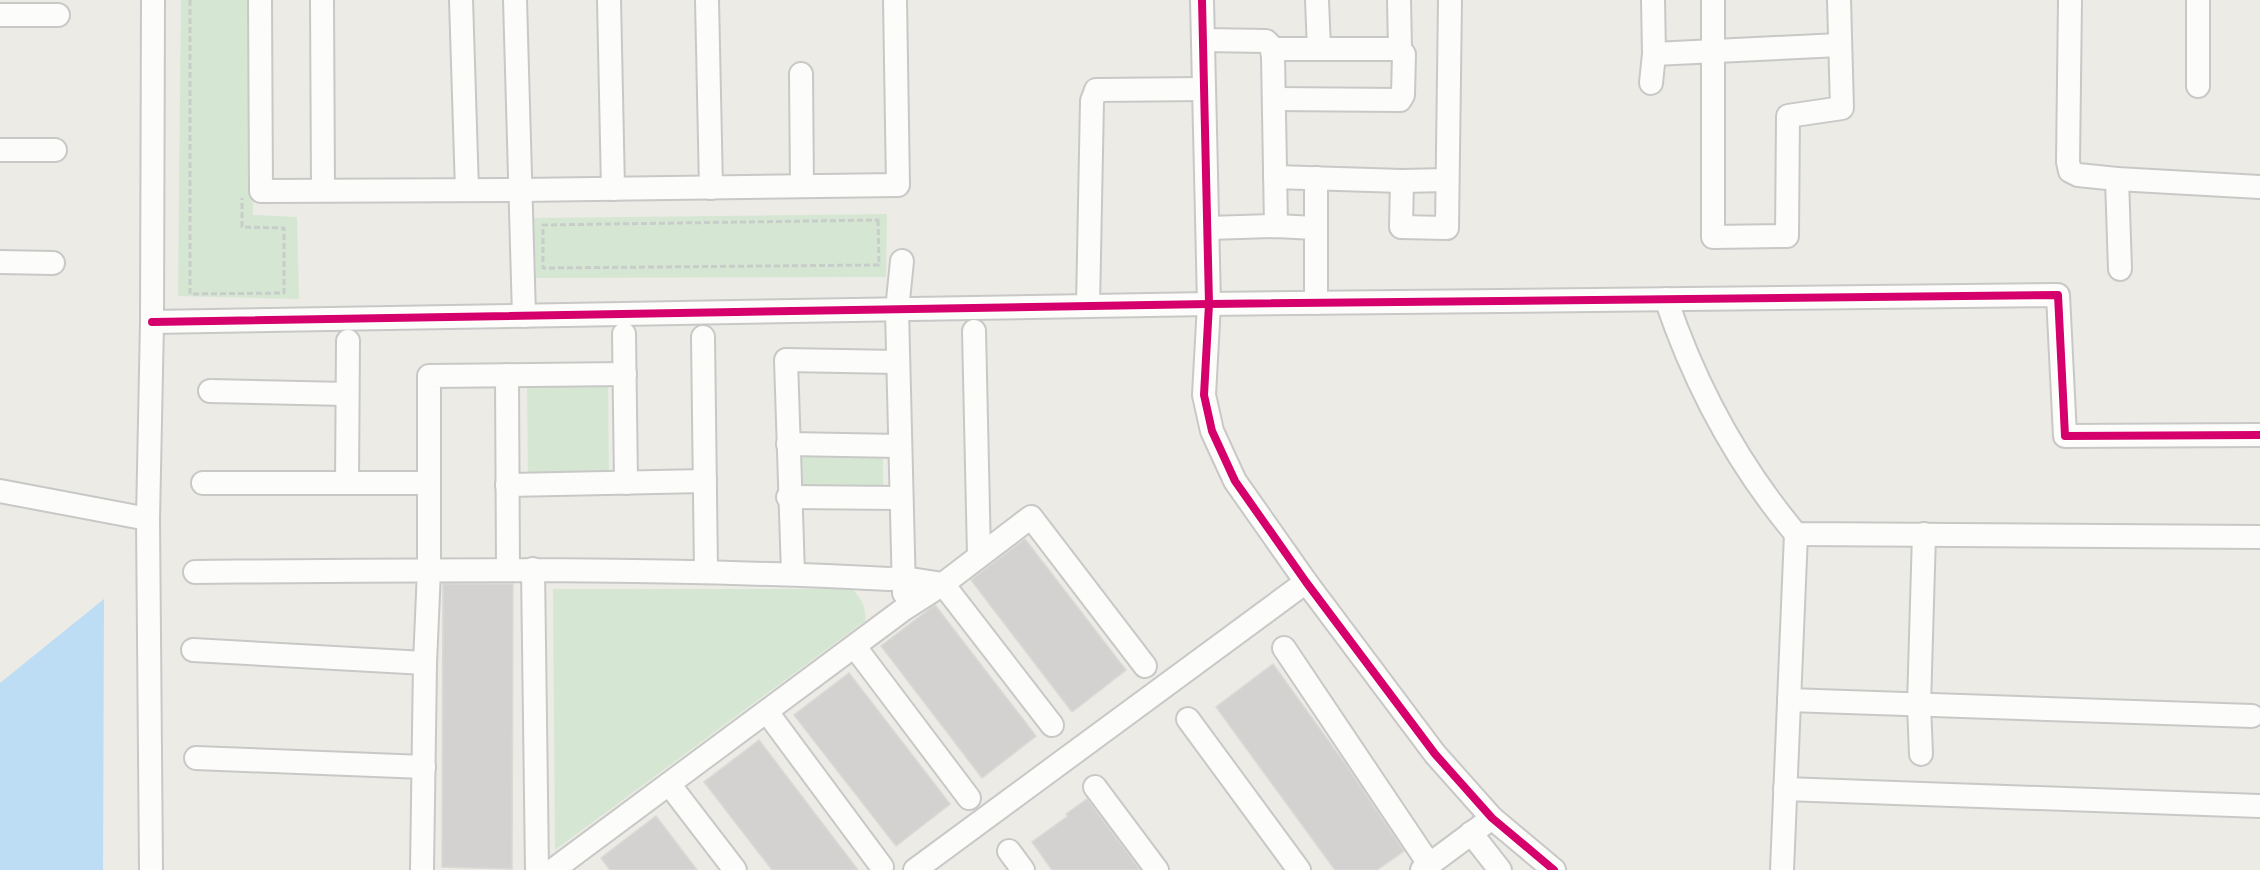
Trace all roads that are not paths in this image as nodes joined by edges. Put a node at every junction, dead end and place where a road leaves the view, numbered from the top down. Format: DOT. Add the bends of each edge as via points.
graph roads {
  1 [pos="153,0"];
  2 [pos="260,0"];
  3 [pos="322,0"];
  4 [pos="461,0"];
  5 [pos="514,0"];
  6 [pos="609,0"];
  7 [pos="707,0"];
  8 [pos="895,0"];
  9 [pos="1202,0"];
  10 [pos="1317,0"];
  11 [pos="1400,0"];
  12 [pos="1450,0"];
  13 [pos="1653,0"];
  14 [pos="1713,0"];
  15 [pos="1839,0"];
  16 [pos="2070,0"];
  17 [pos="2198,0"];
  18 [pos="0,15"];
  19 [pos="58,15"];
  20 [pos="1203,40"];
  21 [pos="1839,45"];
  22 [pos="1272,49"];
  23 [pos="1319,49"];
  24 [pos="1400,49"];
  25 [pos="1713,51"];
  26 [pos="1654,54"];
  27 [pos="801,74"];
  28 [pos="1651,83"];
  29 [pos="2198,86"];
  30 [pos="1204,89"];
  31 [pos="1274,99"];
  32 [pos="0,150"];
  33 [pos="55,150"];
  34 [pos="1275,177"];
  35 [pos="1316,178"];
  36 [pos="2117,179"];
  37 [pos="1447,180"];
  38 [pos="1402,181"];
  39 [pos="802,186"];
  40 [pos="711,188"];
  41 [pos="2260,188"];
  42 [pos="322,189"];
  43 [pos="613,189"];
  44 [pos="467,190"];
  45 [pos="519,190"];
  46 [pos="1276,226"];
  47 [pos="1208,228"];
  48 [pos="1315,228"];
  49 [pos="903,261"];
  50 [pos="0,262"];
  51 [pos="53,263"];
  52 [pos="2120,270"];
  53 [pos="1666,299"];
  54 [pos="1316,303"];
  55 [pos="1209,304"];
  56 [pos="1088,306"];
  57 [pos="897,310"];
  58 [pos="524,316"];
  59 [pos="152,322"];
  60 [pos="974,331"];
  61 [pos="624,334"];
  62 [pos="703,337"];
  63 [pos="348,341"];
  64 [pos="898,362"];
  65 [pos="625,374"];
  66 [pos="507,375"];
  67 [pos="210,392"];
  68 [pos="347,394"];
  69 [pos="2260,435"];
  70 [pos="788,444"];
  71 [pos="900,446"];
  72 [pos="705,481"];
  73 [pos="203,483"];
  74 [pos="347,483"];
  75 [pos="428,483"];
  76 [pos="626,483"];
  77 [pos="507,485"];
  78 [pos="0,491"];
  79 [pos="788,497"];
  80 [pos="901,498"];
  81 [pos="148,519"];
  82 [pos="1796,534"];
  83 [pos="1924,534"];
  84 [pos="2260,537"];
  85 [pos="979,555"];
  86 [pos="508,569"];
  87 [pos="533,569"];
  88 [pos="429,570"];
  89 [pos="195,572"];
  90 [pos="706,572"];
  91 [pos="792,574"];
  92 [pos="904,578"];
  93 [pos="1306,582"];
  94 [pos="943,584"];
  95 [pos="904,609"];
  96 [pos="855,647"];
  97 [pos="1284,648"];
  98 [pos="193,650"];
  99 [pos="425,663"];
  100 [pos="1145,666"];
  101 [pos="1789,700"];
  102 [pos="1919,705"];
  103 [pos="766,712"];
  104 [pos="2252,716"];
  105 [pos="1188,719"];
  106 [pos="1052,725"];
  107 [pos="1921,754"];
  108 [pos="196,758"];
  109 [pos="424,767"];
  110 [pos="669,784"];
  111 [pos="1095,787"];
  112 [pos="1785,789"];
  113 [pos="969,798"];
  114 [pos="2260,806"];
  115 [pos="1492,818"];
  116 [pos="1471,833"];
  117 [pos="1009,851"];
  118 [pos="578,863"];
  119 [pos="882,867"];
  120 [pos="1426,867"];
  121 [pos="151,870"];
  122 [pos="422,870"];
  123 [pos="537,870"];
  124 [pos="553,870"];
  125 [pos="735,870"];
  126 [pos="915,870"];
  127 [pos="1023,870"];
  128 [pos="1157,870"];
  129 [pos="1299,870"];
  130 [pos="1500,870"];
  131 [pos="1554,870"];
  132 [pos="1782,870"];
  1 -- 59 [label="street"];
  2 -- 42 [label="street" via="261,190"];
  3 -- 42 [label="street"];
  4 -- 44 [label="street"];
  5 -- 45 [label="street"];
  6 -- 43 [label="street"];
  7 -- 40 [label="street"];
  8 -- 39 [label="street" via="898,185"];
  9 -- 20 [label="street"];
  10 -- 23 [label="street"];
  11 -- 24 [label="street"];
  12 -- 37 [label="street"];
  13 -- 26 [label="street"];
  14 -- 25 [label="street"];
  15 -- 21 [label="street"];
  16 -- 36 [label="street" via="2070,171"];
  17 -- 29 [label="street"];
  18 -- 19 [label="street"];
  20 -- 22 [label="street" via="1266,41"];
  20 -- 30 [label="street"];
  21 -- 25 [label="street"];
  21 -- 25 [label="street" via="1842,108 1788,117 1787,236 1713,237"];
  22 -- 23 [label="street"];
  22 -- 31 [label="street"];
  23 -- 24 [label="street"];
  24 -- 31 [label="street" via="1404,54 1400,100"];
  25 -- 26 [label="street"];
  26 -- 28 [label="street"];
  27 -- 39 [label="street"];
  30 -- 47 [label="street"];
  30 -- 56 [label="street" via="1096,90 1092,101"];
  31 -- 34 [label="street"];
  32 -- 33 [label="street"];
  34 -- 35 [label="street"];
  34 -- 46 [label="street"];
  35 -- 38 [label="street"];
  35 -- 48 [label="street"];
  36 -- 41 [label="street"];
  36 -- 52 [label="street"];
  37 -- 38 [label="street"];
  37 -- 38 [label="street" via="1447,228 1401,227"];
  39 -- 40 [label="street"];
  40 -- 43 [label="street"];
  42 -- 44 [label="street"];
  43 -- 45 [label="street"];
  44 -- 45 [label="street"];
  45 -- 58 [label="street"];
  46 -- 47 [label="street"];
  46 -- 48 [label="street"];
  47 -- 55 [label="street"];
  48 -- 54 [label="street"];
  49 -- 57 [label="street"];
  50 -- 51 [label="street"];
  53 -- 54 [label="street"];
  53 -- 69 [label="street" via="2058,295 2065,436"];
  53 -- 82 [label="street" via="1716,418 1767,499"];
  54 -- 55 [label="street"];
  55 -- 56 [label="street"];
  55 -- 93 [label="street" via="1204,395 1212,431 1235,481"];
  56 -- 57 [label="street"];
  57 -- 58 [label="street"];
  57 -- 64 [label="street"];
  58 -- 59 [label="street"];
  59 -- 81 [label="street"];
  60 -- 85 [label="street"];
  61 -- 65 [label="street"];
  62 -- 72 [label="street"];
  63 -- 68 [label="street"];
  64 -- 70 [label="street" via="786,360"];
  64 -- 71 [label="street"];
  65 -- 66 [label="street"];
  65 -- 76 [label="street"];
  66 -- 75 [label="street" via="429,376"];
  66 -- 77 [label="street"];
  67 -- 68 [label="street"];
  68 -- 74 [label="street"];
  70 -- 71 [label="street"];
  70 -- 79 [label="street"];
  71 -- 80 [label="street"];
  72 -- 76 [label="street"];
  72 -- 90 [label="street"];
  73 -- 74 [label="street"];
  74 -- 75 [label="street"];
  75 -- 88 [label="street"];
  76 -- 77 [label="street"];
  77 -- 86 [label="street"];
  78 -- 81 [label="street"];
  79 -- 80 [label="street"];
  79 -- 91 [label="street"];
  80 -- 92 [label="street"];
  81 -- 121 [label="street"];
  82 -- 83 [label="street"];
  82 -- 101 [label="street"];
  83 -- 84 [label="street"];
  83 -- 102 [label="street"];
  85 -- 94 [label="street"];
  85 -- 100 [label="street" via="1031,517"];
  86 -- 87 [label="street"];
  86 -- 88 [label="street"];
  87 -- 90 [label="street"];
  87 -- 123 [label="street"];
  88 -- 89 [label="street"];
  88 -- 99 [label="street"];
  90 -- 91 [label="street"];
  91 -- 92 [label="street"];
  92 -- 94 [label="street"];
  92 -- 95 [label="street"];
  93 -- 115 [label="street" via="1435,754"];
  93 -- 126 [label="street"];
  94 -- 95 [label="street"];
  94 -- 106 [label="street"];
  95 -- 96 [label="street"];
  96 -- 103 [label="street"];
  96 -- 113 [label="street"];
  97 -- 120 [label="street"];
  98 -- 99 [label="street"];
  99 -- 109 [label="street"];
  101 -- 102 [label="street"];
  101 -- 112 [label="street"];
  102 -- 104 [label="street"];
  102 -- 107 [label="street"];
  103 -- 110 [label="street"];
  103 -- 119 [label="street"];
  105 -- 129 [label="street"];
  108 -- 109 [label="street"];
  109 -- 122 [label="street"];
  110 -- 118 [label="street"];
  110 -- 125 [label="street"];
  111 -- 128 [label="street"];
  112 -- 114 [label="street"];
  112 -- 132 [label="street"];
  115 -- 116 [label="street"];
  115 -- 131 [label="street"];
  116 -- 120 [label="street"];
  116 -- 130 [label="street"];
  117 -- 127 [label="street"];
  118 -- 124 [label="street"];
}
